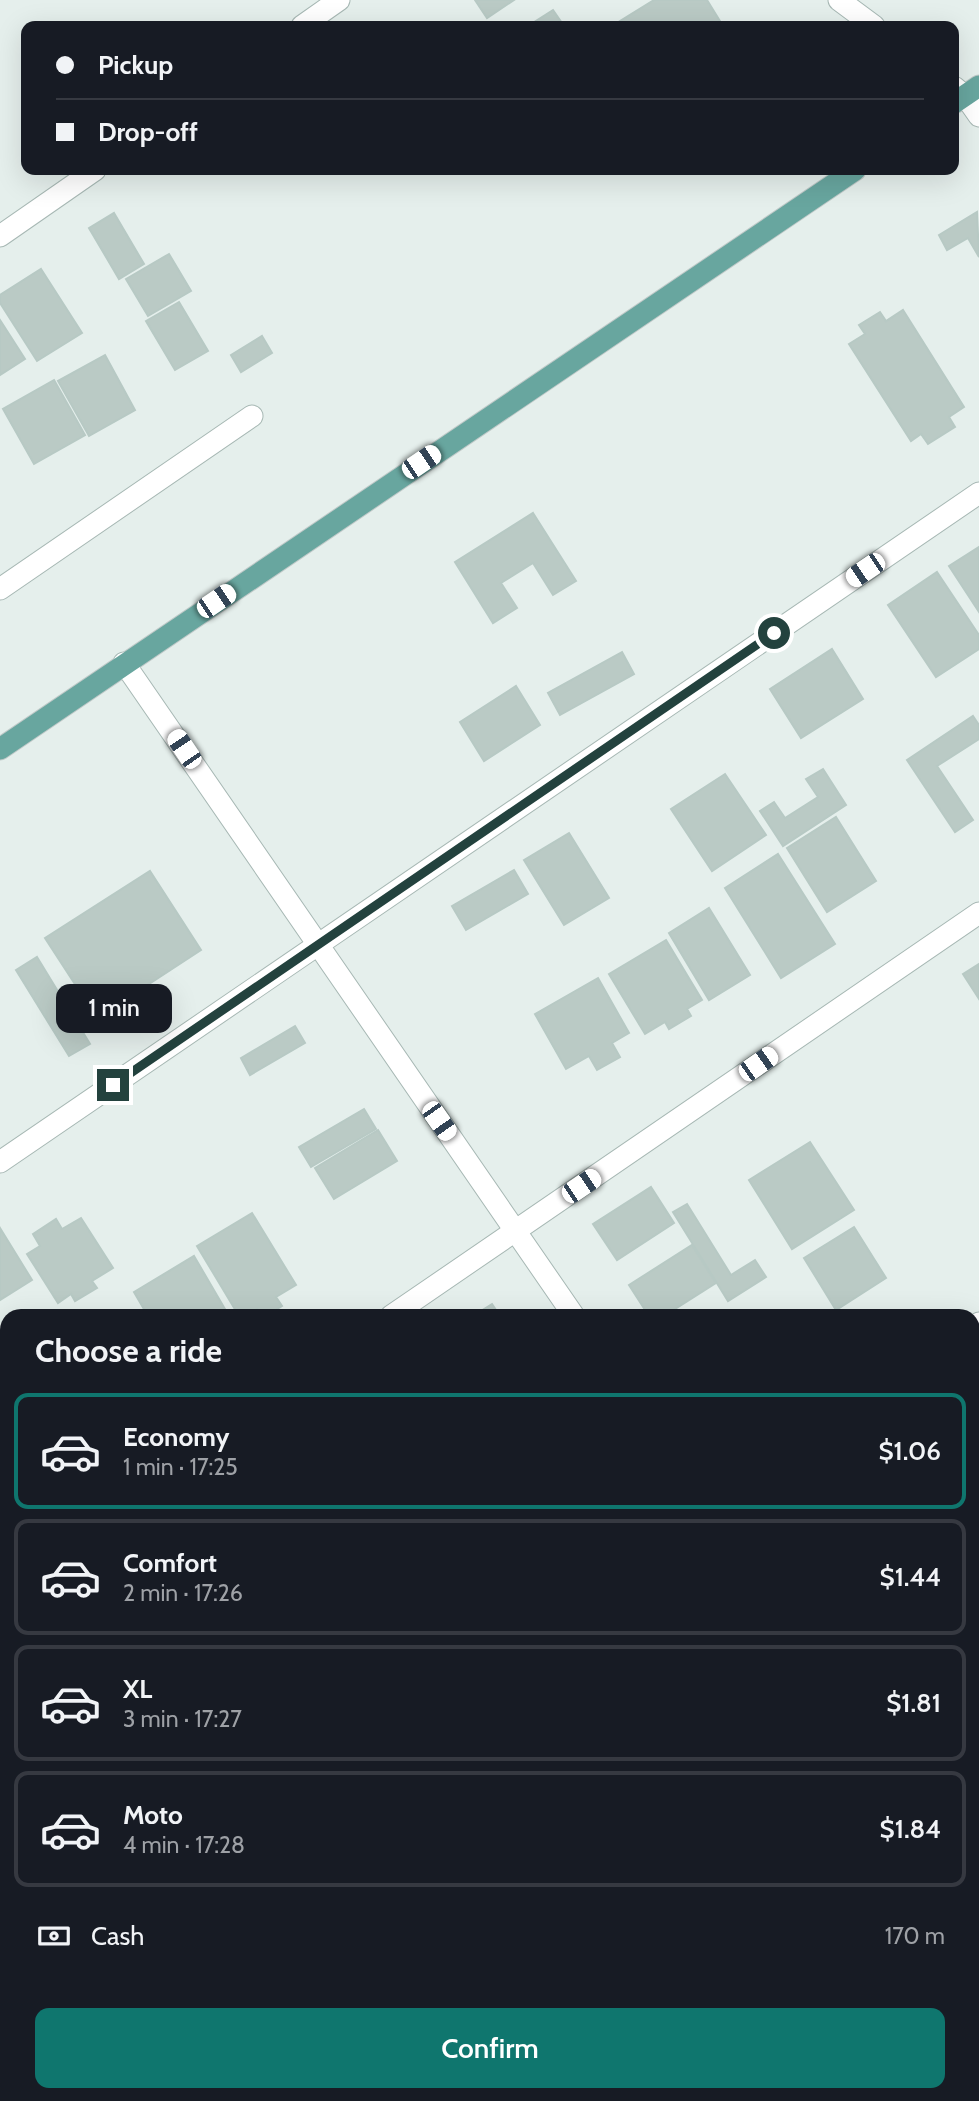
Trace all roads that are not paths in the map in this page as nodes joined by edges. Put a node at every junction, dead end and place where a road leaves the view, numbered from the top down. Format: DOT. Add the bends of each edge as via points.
graph roads {
  1 [pos="339,0"];
  2 [pos="839,0"];
  3 [pos="309,21"];
  4 [pos="867,21"];
  5 [pos="963,93"];
  6 [pos="979,116"];
  7 [pos="88,175"];
  8 [pos="848,175"];
  9 [pos="0,236"];
  10 [pos="252,416"];
  11 [pos="979,493"];
  12 [pos="0,589"];
  13 [pos="124,663"];
  14 [pos="0,749"];
  15 [pos="979,913"];
  16 [pos="318,945"];
  17 [pos="0,1162"];
  18 [pos="515,1231"];
  19 [pos="401,1309"];
  20 [pos="569,1309"];
  1 -- 3 [label="street"];
  2 -- 4 [label="street"];
  5 -- 6 [label="street"];
  7 -- 9 [label="street"];
  8 -- 13 [label="main road"];
  10 -- 12 [label="street"];
  11 -- 16 [label="street"];
  13 -- 14 [label="main road"];
  13 -- 16 [label="street"];
  15 -- 18 [label="street"];
  16 -- 17 [label="street"];
  16 -- 18 [label="street"];
  18 -- 19 [label="street"];
  18 -- 20 [label="street"];
}
